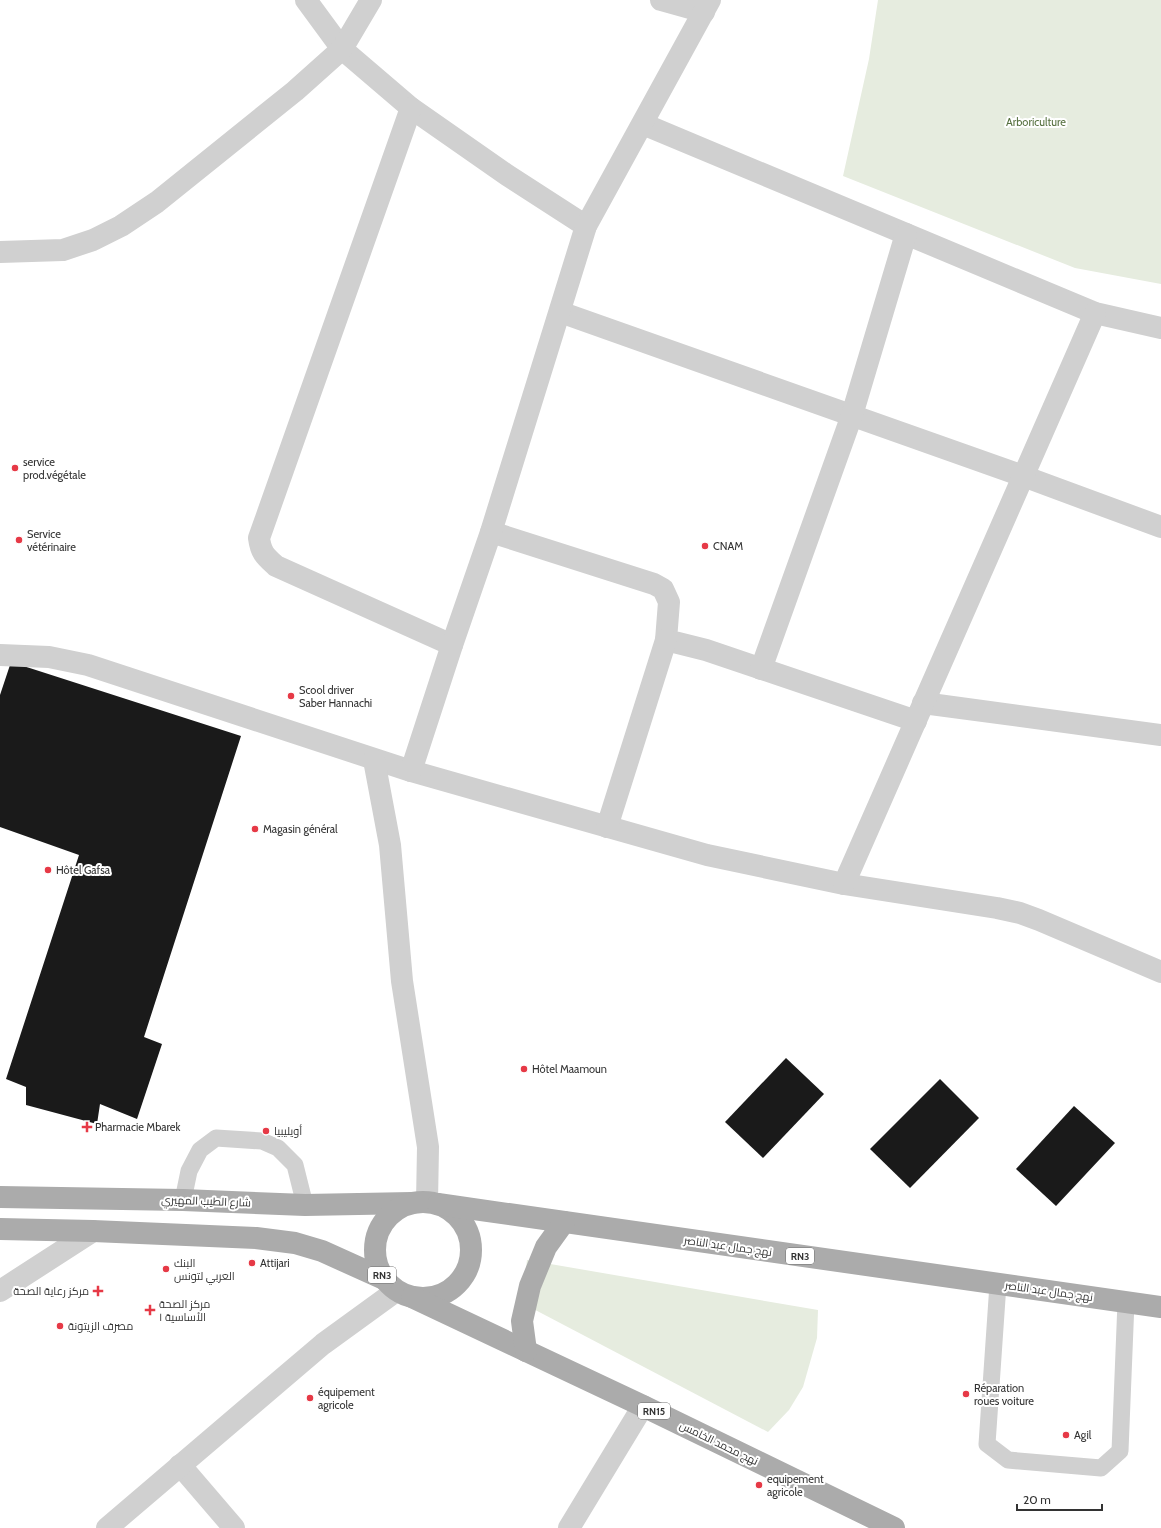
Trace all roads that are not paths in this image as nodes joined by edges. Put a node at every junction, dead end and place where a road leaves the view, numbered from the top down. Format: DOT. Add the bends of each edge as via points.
graph roads {
  1 [pos="306,0"];
  2 [pos="370,0"];
  3 [pos="661,0"];
  4 [pos="707,6"];
  5 [pos="342,50"];
  6 [pos="411,108"];
  7 [pos="643,124"];
  8 [pos="586,226"];
  9 [pos="906,234"];
  10 [pos="0,252"];
  11 [pos="560,312"];
  12 [pos="1096,313"];
  13 [pos="1161,328"];
  14 [pos="852,415"];
  15 [pos="1023,476"];
  16 [pos="1161,527"];
  17 [pos="491,532"];
  18 [pos="666,640"];
  19 [pos="452,646"];
  20 [pos="0,655"];
  21 [pos="761,669"];
  22 [pos="920,712"];
  23 [pos="1161,735"];
  24 [pos="374,760"];
  25 [pos="411,771"];
  26 [pos="607,827"];
  27 [pos="844,884"];
  28 [pos="1161,972"];
  29 [pos="0,1197"];
  30 [pos="183,1200"];
  31 [pos="426,1203"];
  32 [pos="305,1205"];
  33 [pos="564,1222"];
  34 [pos="0,1229"];
  35 [pos="93,1231"];
  36 [pos="998,1284"];
  37 [pos="398,1289"];
  38 [pos="0,1291"];
  39 [pos="1126,1302"];
  40 [pos="1161,1307"];
  41 [pos="526,1351"];
  42 [pos="643,1406"];
  43 [pos="180,1465"];
  44 [pos="107,1528"];
  45 [pos="234,1528"];
  46 [pos="569,1528"];
  47 [pos="894,1528"];
  1 -- 5 [label="street"];
  2 -- 5 [label="street"];
  3 -- 4 [label="street"];
  4 -- 7 [label="street"];
  5 -- 6 [label="street"];
  5 -- 10 [label="street" via="157,202 121,226 93,240 63,250"];
  6 -- 8 [label="street"];
  6 -- 19 [label="street" via="260,538 261,550 276,566"];
  7 -- 8 [label="street"];
  7 -- 9 [label="street"];
  8 -- 11 [label="street"];
  9 -- 12 [label="street"];
  9 -- 14 [label="street"];
  11 -- 14 [label="street"];
  11 -- 17 [label="street"];
  12 -- 13 [label="street"];
  12 -- 15 [label="street"];
  14 -- 15 [label="street"];
  14 -- 21 [label="street"];
  15 -- 16 [label="street"];
  15 -- 22 [label="street"];
  17 -- 18 [label="street" via="663,589 669,602"];
  17 -- 19 [label="street"];
  18 -- 21 [label="street" via="706,650"];
  18 -- 26 [label="street"];
  19 -- 25 [label="street"];
  20 -- 24 [label="street" via="49,657 88,666"];
  21 -- 22 [label="street"];
  22 -- 23 [label="street"];
  22 -- 27 [label="street"];
  24 -- 25 [label="street"];
  24 -- 31 [label="street" via="390,844 402,981 428,1147"];
  25 -- 26 [label="street"];
  26 -- 27 [label="street" via="707,855"];
  27 -- 28 [label="street" via="1020,913"];
  29 -- 30 [label="main road, شارع الطيب المهيري"];
  30 -- 32 [label="main road, شارع الطيب المهيري"];
  30 -- 32 [label="lane" via="189,1171 200,1150 216,1138 262,1141 278,1148 295,1165"];
  31 -- 32 [label="main road, شارع الطيب المهيري"];
  31 -- 33 [label="main road, نهج جمال عبد الناصر / RN3"];
  31 -- 37 [label="main road, RN3" via="398,1210 386,1220 378,1234 375,1250 377,1265"];
  31 -- 37 [label="main road" via="454,1214 464,1226 470,1241 470,1257 466,1272 457,1285 443,1294 428,1298"];
  33 -- 36 [label="main road, نهج جمال عبد الناصر / RN3"];
  33 -- 41 [label="main road" via="546,1247 530,1286 522,1321"];
  34 -- 35 [label="main road"];
  35 -- 37 [label="main road" via="256,1238 295,1243 322,1251"];
  35 -- 38 [label="street"];
  36 -- 39 [label="main road, نهج جمال عبد الناصر / RN3"];
  36 -- 39 [label="lane" via="987,1444 1008,1460 1101,1468 1120,1451"];
  37 -- 41 [label="main road, نهج محمد الخامس / RN15"];
  37 -- 43 [label="street" via="323,1344"];
  39 -- 40 [label="main road, نهج جمال عبد الناصر / RN3"];
  41 -- 42 [label="main road, نهج محمد الخامس / RN15"];
  42 -- 46 [label="street"];
  42 -- 47 [label="main road, نهج محمد الخامس / RN15"];
  43 -- 44 [label="street"];
  43 -- 45 [label="street"];
}
